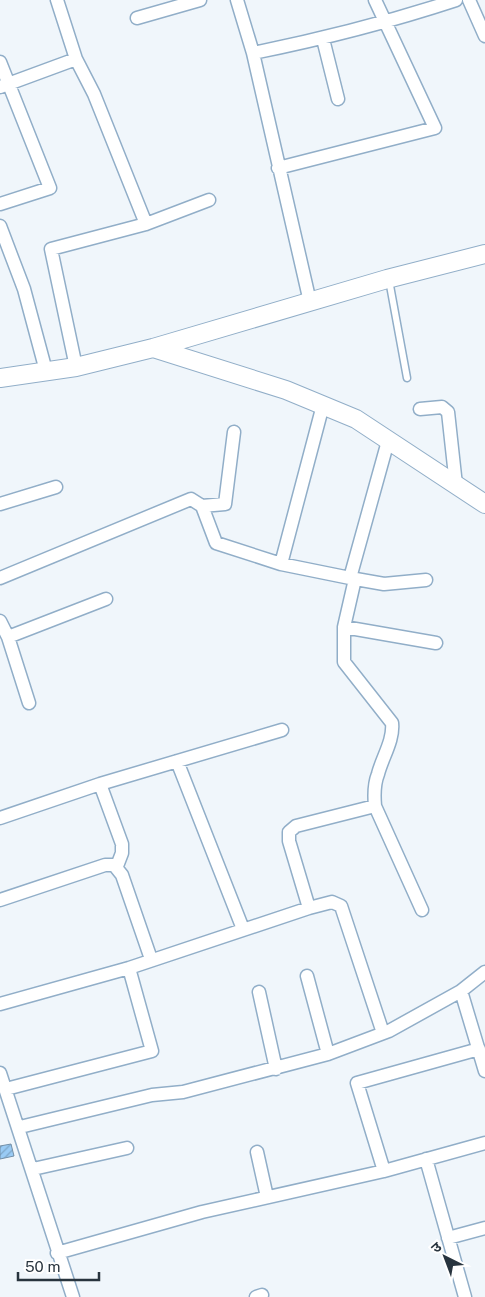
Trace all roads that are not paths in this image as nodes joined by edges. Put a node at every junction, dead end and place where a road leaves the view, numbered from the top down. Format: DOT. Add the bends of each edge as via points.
graph roads {
  1 [pos="57,0"];
  2 [pos="200,0"];
  3 [pos="237,0"];
  4 [pos="374,0"];
  5 [pos="468,0"];
  6 [pos="449,1"];
  7 [pos="137,18"];
  8 [pos="385,23"];
  9 [pos="485,36"];
  10 [pos="323,39"];
  11 [pos="253,53"];
  12 [pos="76,59"];
  13 [pos="0,62"];
  14 [pos="4,85"];
  15 [pos="338,98"];
  16 [pos="278,168"];
  17 [pos="210,200"];
  18 [pos="0,204"];
  19 [pos="146,224"];
  20 [pos="0,226"];
  21 [pos="485,254"];
  22 [pos="389,279"];
  23 [pos="310,302"];
  24 [pos="153,348"];
  25 [pos="76,367"];
  26 [pos="46,371"];
  27 [pos="0,378"];
  28 [pos="407,378"];
  29 [pos="323,405"];
  30 [pos="420,409"];
  31 [pos="234,432"];
  32 [pos="388,440"];
  33 [pos="456,485"];
  34 [pos="56,487"];
  35 [pos="0,504"];
  36 [pos="485,504"];
  37 [pos="202,506"];
  38 [pos="281,564"];
  39 [pos="0,578"];
  40 [pos="352,578"];
  41 [pos="426,580"];
  42 [pos="106,599"];
  43 [pos="0,622"];
  44 [pos="344,627"];
  45 [pos="8,637"];
  46 [pos="436,643"];
  47 [pos="29,703"];
  48 [pos="282,730"];
  49 [pos="177,761"];
  50 [pos="100,784"];
  51 [pos="375,806"];
  52 [pos="0,818"];
  53 [pos="116,866"];
  54 [pos="0,900"];
  55 [pos="309,908"];
  56 [pos="422,910"];
  57 [pos="243,929"];
  58 [pos="151,959"];
  59 [pos="129,968"];
  60 [pos="485,972"];
  61 [pos="307,976"];
  62 [pos="461,991"];
  63 [pos="259,992"];
  64 [pos="0,1004"];
  65 [pos="383,1033"];
  66 [pos="479,1049"];
  67 [pos="328,1054"];
  68 [pos="276,1068"];
  69 [pos="485,1071"];
  70 [pos="2,1079"];
  71 [pos="20,1128"];
  72 [pos="485,1143"];
  73 [pos="127,1148"];
  74 [pos="257,1152"];
  75 [pos="426,1159"];
  76 [pos="33,1169"];
  77 [pos="384,1171"];
  78 [pos="267,1197"];
  79 [pos="485,1228"];
  80 [pos="448,1238"];
  81 [pos="58,1253"];
  82 [pos="73,1297"];
  83 [pos="465,1297"];
  1 -- 12 [label="street"];
  2 -- 7 [label="street"];
  3 -- 11 [label="street"];
  4 -- 8 [label="street"];
  5 -- 9 [label="street"];
  6 -- 8 [label="street"];
  8 -- 10 [label="street"];
  8 -- 16 [label="street" via="435,128"];
  10 -- 11 [label="street"];
  10 -- 15 [label="street"];
  11 -- 16 [label="street"];
  12 -- 14 [label="street"];
  12 -- 19 [label="street" via="94,94"];
  13 -- 14 [label="street"];
  14 -- 18 [label="street" via="50,188"];
  16 -- 23 [label="street"];
  17 -- 19 [label="street"];
  19 -- 25 [label="street" via="51,249"];
  20 -- 26 [label="street" via="24,289"];
  21 -- 22 [label="street"];
  22 -- 23 [label="street"];
  22 -- 28 [label="lane"];
  23 -- 24 [label="street"];
  24 -- 25 [label="street"];
  24 -- 29 [label="street"];
  25 -- 26 [label="street"];
  26 -- 27 [label="street"];
  29 -- 32 [label="street" via="356,419"];
  29 -- 38 [label="street"];
  30 -- 33 [label="street" via="442,407 448,412"];
  31 -- 37 [label="street" via="226,504"];
  32 -- 33 [label="street"];
  32 -- 40 [label="street"];
  33 -- 36 [label="street"];
  34 -- 35 [label="street"];
  37 -- 38 [label="street" via="216,543"];
  37 -- 39 [label="street" via="191,499"];
  38 -- 40 [label="street"];
  40 -- 41 [label="street" via="384,584"];
  40 -- 44 [label="street"];
  42 -- 45 [label="street"];
  43 -- 45 [label="street"];
  44 -- 46 [label="street"];
  44 -- 51 [label="street" via="344,662 392,723 391,738 377,775"];
  45 -- 47 [label="street"];
  48 -- 49 [label="street"];
  49 -- 50 [label="street"];
  49 -- 57 [label="street"];
  50 -- 52 [label="street"];
  50 -- 53 [label="street" via="122,844 122,854"];
  51 -- 55 [label="street" via="296,826 289,832"];
  51 -- 56 [label="street"];
  53 -- 54 [label="street" via="104,865"];
  53 -- 58 [label="street"];
  55 -- 57 [label="street"];
  55 -- 65 [label="street" via="332,902 341,906"];
  57 -- 58 [label="street"];
  58 -- 59 [label="street"];
  59 -- 64 [label="street"];
  59 -- 70 [label="street" via="152,1051"];
  60 -- 62 [label="street"];
  61 -- 67 [label="street"];
  62 -- 65 [label="street"];
  62 -- 66 [label="street"];
  63 -- 68 [label="street"];
  65 -- 67 [label="street"];
  66 -- 69 [label="street"];
  66 -- 77 [label="street" via="358,1083"];
  67 -- 68 [label="street"];
  68 -- 71 [label="street"];
  70 -- 71 [label="street"];
  71 -- 76 [label="street"];
  72 -- 75 [label="street"];
  73 -- 76 [label="street"];
  74 -- 78 [label="street"];
  75 -- 77 [label="street"];
  75 -- 80 [label="street"];
  76 -- 81 [label="street"];
  77 -- 78 [label="street"];
  78 -- 81 [label="street"];
  79 -- 80 [label="street"];
  80 -- 83 [label="street"];
  81 -- 82 [label="street"];
}
